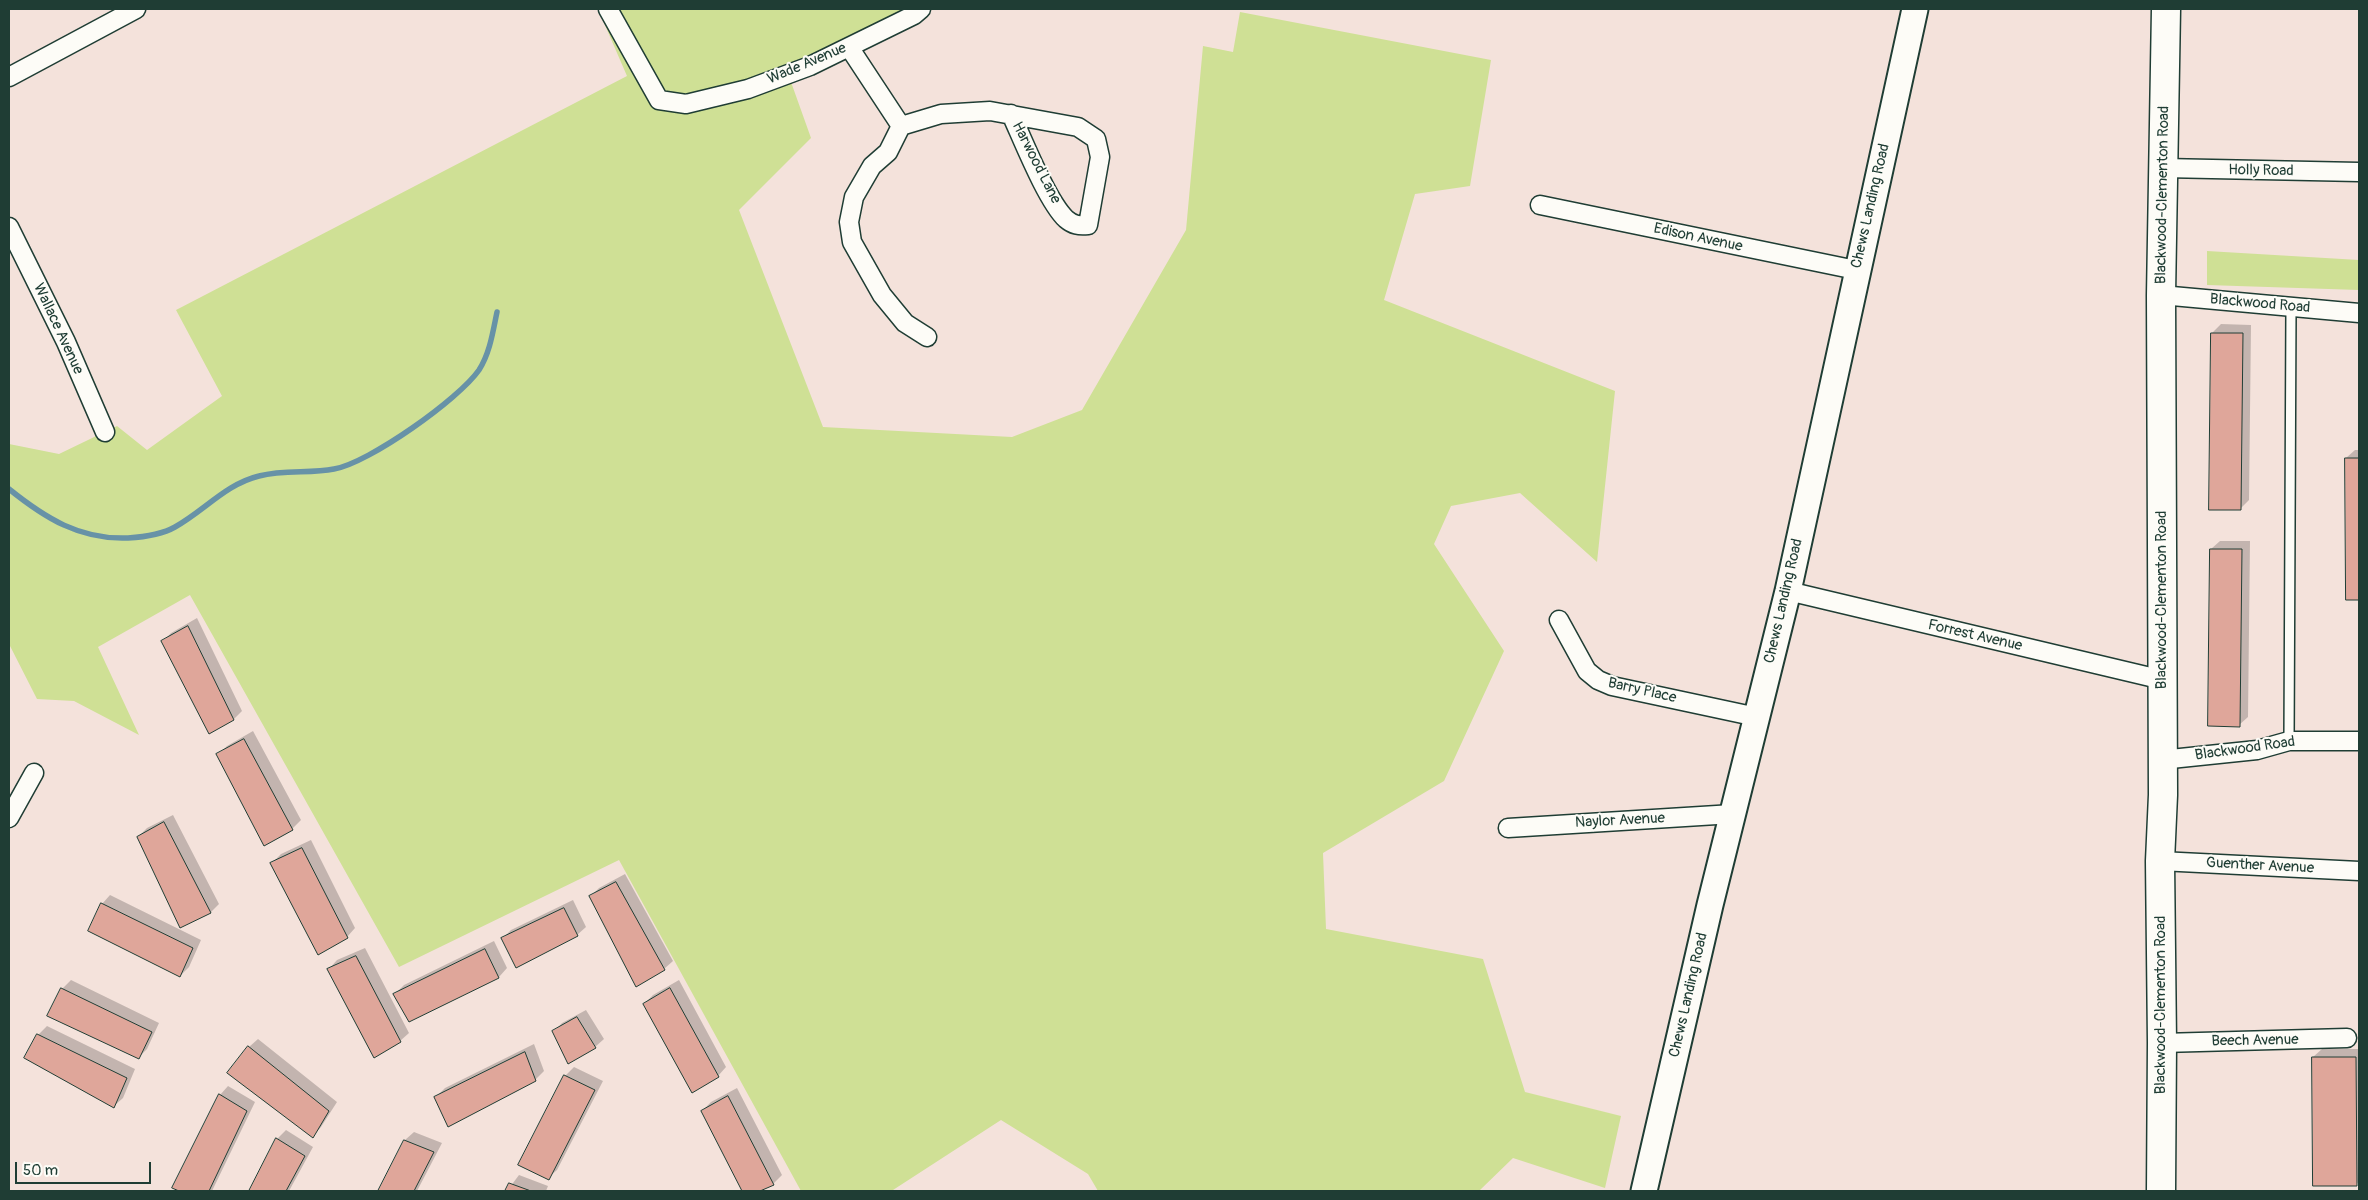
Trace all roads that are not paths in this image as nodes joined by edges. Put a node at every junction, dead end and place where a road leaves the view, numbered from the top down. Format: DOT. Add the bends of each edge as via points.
graph roads {
  1 [pos="136,9"];
  2 [pos="608,9"];
  3 [pos="921,9"];
  4 [pos="1915,9"];
  5 [pos="2166,9"];
  6 [pos="849,46"];
  7 [pos="9,77"];
  8 [pos="1010,114"];
  9 [pos="902,126"];
  10 [pos="2163,168"];
  11 [pos="2359,172"];
  12 [pos="1540,205"];
  13 [pos="9,227"];
  14 [pos="1856,270"];
  15 [pos="2161,295"];
  16 [pos="2291,307"];
  17 [pos="2359,313"];
  18 [pos="927,337"];
  19 [pos="105,432"];
  20 [pos="1788,591"];
  21 [pos="1559,620"];
  22 [pos="2163,680"];
  23 [pos="1757,717"];
  24 [pos="2289,741"];
  25 [pos="2359,741"];
  26 [pos="2161,760"];
  27 [pos="34,773"];
  28 [pos="1732,814"];
  29 [pos="9,818"];
  30 [pos="1508,828"];
  31 [pos="2160,861"];
  32 [pos="2359,871"];
  33 [pos="2348,1038"];
  34 [pos="2162,1043"];
  35 [pos="1644,1191"];
  36 [pos="2161,1191"];
  1 -- 7 [label="street"];
  2 -- 6 [label="street, Wade Avenue" via="659,100 686,104 748,89 810,66"];
  3 -- 6 [label="street, Wade Avenue"];
  4 -- 14 [label="street, Chews Landing Road"];
  5 -- 10 [label="main road, Blackwood-Clementon Road"];
  6 -- 9 [label="street"];
  8 -- 8 [label="street, Harwood Lane" via="1078,126 1096,139 1100,157 1088,225 1077,226 1066,218 1052,198"];
  8 -- 9 [label="street, Harwood Lane" via="990,111 941,114"];
  9 -- 18 [label="street" via="888,152 872,166 854,197 849,222 852,242 882,295 905,324"];
  10 -- 11 [label="street, Holly Road"];
  10 -- 15 [label="main road, Blackwood-Clementon Road"];
  12 -- 14 [label="street, Edison Avenue"];
  13 -- 19 [label="street, Wallace Avenue" via="66,342"];
  14 -- 20 [label="street, Chews Landing Road"];
  15 -- 16 [label="street, Blackwood Road"];
  15 -- 22 [label="main road, Blackwood-Clementon Road"];
  16 -- 17 [label="street, Blackwood Road"];
  16 -- 24 [label="lane"];
  20 -- 22 [label="street, Forrest Avenue"];
  20 -- 23 [label="street, Chews Landing Road"];
  21 -- 23 [label="street, Barry Place" via="1587,671 1598,680 1612,686"];
  22 -- 26 [label="main road, Blackwood-Clementon Road"];
  23 -- 28 [label="street, Chews Landing Road"];
  24 -- 25 [label="street, Blackwood Road"];
  24 -- 26 [label="street, Blackwood Road" via="2257,750"];
  26 -- 31 [label="main road, Blackwood-Clementon Road"];
  27 -- 29 [label="street"];
  28 -- 30 [label="street, Naylor Avenue"];
  28 -- 35 [label="street, Chews Landing Road"];
  31 -- 32 [label="street, Guenther Avenue"];
  31 -- 34 [label="main road, Blackwood-Clementon Road"];
  33 -- 34 [label="street, Beech Avenue"];
  34 -- 36 [label="main road, Blackwood-Clementon Road"];
}
